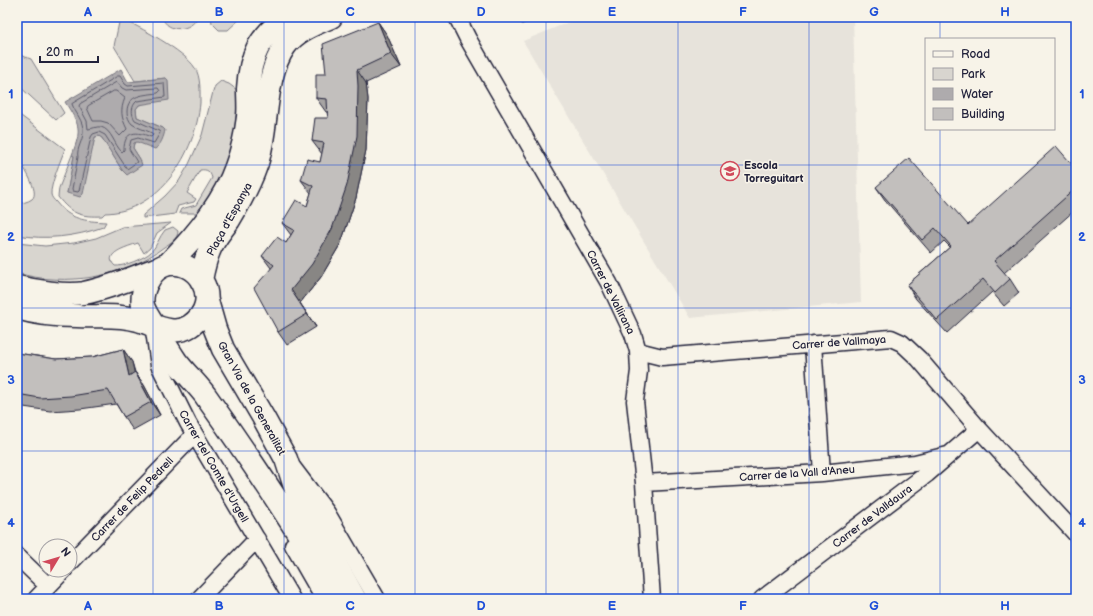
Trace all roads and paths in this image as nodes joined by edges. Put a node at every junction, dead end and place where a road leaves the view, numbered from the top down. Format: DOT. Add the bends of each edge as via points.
graph roads {
  1 [pos="286,17"];
  2 [pos="331,17"];
  3 [pos="457,17"];
  4 [pos="162,266"];
  5 [pos="201,280"];
  6 [pos="17,286"];
  7 [pos="207,301"];
  8 [pos="17,308"];
  9 [pos="153,325"];
  10 [pos="813,344"];
  11 [pos="638,351"];
  12 [pos="979,429"];
  13 [pos="194,435"];
  14 [pos="948,455"];
  15 [pos="286,459"];
  16 [pos="259,473"];
  17 [pos="822,473"];
  18 [pos="644,483"];
  19 [pos="1076,534"];
  20 [pos="257,539"];
  21 [pos="78,555"];
  22 [pos="17,556"];
  23 [pos="56,578"];
  24 [pos="48,586"];
  25 [pos="36,599"];
  26 [pos="199,599"];
  27 [pos="292,599"];
  28 [pos="324,599"];
  29 [pos="338,599"];
  30 [pos="355,599"];
  31 [pos="377,599"];
  32 [pos="652,599"];
  33 [pos="762,599"];
  1 -- 4 [label="main road" via="262,41 251,64 248,116 243,145 227,189 201,228 184,248"];
  2 -- 5 [label="main road, Plaça d'Espanya" via="303,30 289,42 275,65 257,163 246,191 209,250"];
  3 -- 11 [label="street, Carrer de Vallirana" via="609,283 633,334"];
  4 -- 5 [label="main road" via="189,267"];
  4 -- 6 [label="main road" via="126,281 82,293 42,291"];
  4 -- 9 [label="main road" via="144,288 143,304"];
  5 -- 7 [label="main road" via="206,289"];
  7 -- 9 [label="main road" via="203,312 188,327 176,331"];
  7 -- 15 [label="main road, Gran Via de la Generalitat" via="223,348"];
  8 -- 9 [label="main road" via="52,315 126,317"];
  9 -- 13 [label="street, Carrer del Comte d'Urgell" via="159,365"];
  9 -- 16 [label="main road" via="177,362 203,393"];
  10 -- 11 [label="street, Carrer de Vallmaya" via="662,357"];
  10 -- 12 [label="street, Carrer de Vallmaya" via="891,338 902,343"];
  10 -- 17 [label="street"];
  11 -- 18 [label="street, Carrer de Vallirana" via="639,370 635,401"];
  12 -- 14 [label="street, Carrer de Valldaura"];
  12 -- 19 [label="street, Carrer de Vallmaya"];
  13 -- 20 [label="street, Carrer del Comte d'Urgell"];
  13 -- 21 [label="street, Carrer de Felip Pedrell"];
  14 -- 17 [label="street, Carrer de la Vall d'Aneu" via="915,463"];
  14 -- 33 [label="street, Carrer de Valldaura" via="927,474"];
  15 -- 30 [label="main road, Gran Via de la Generalitat" via="298,496"];
  15 -- 31 [label="street" via="327,513"];
  16 -- 28 [label="street" via="272,506"];
  16 -- 29 [label="main road" via="296,528"];
  17 -- 18 [label="street, Carrer de la Vall d'Aneu"];
  18 -- 32 [label="street, Carrer de Vallirana"];
  20 -- 26 [label="street"];
  20 -- 27 [label="street, Carrer del Comte d'Urgell"];
  22 -- 24 [label="street"];
  23 -- 24 [label="street"];
  24 -- 25 [label="street"];
}
